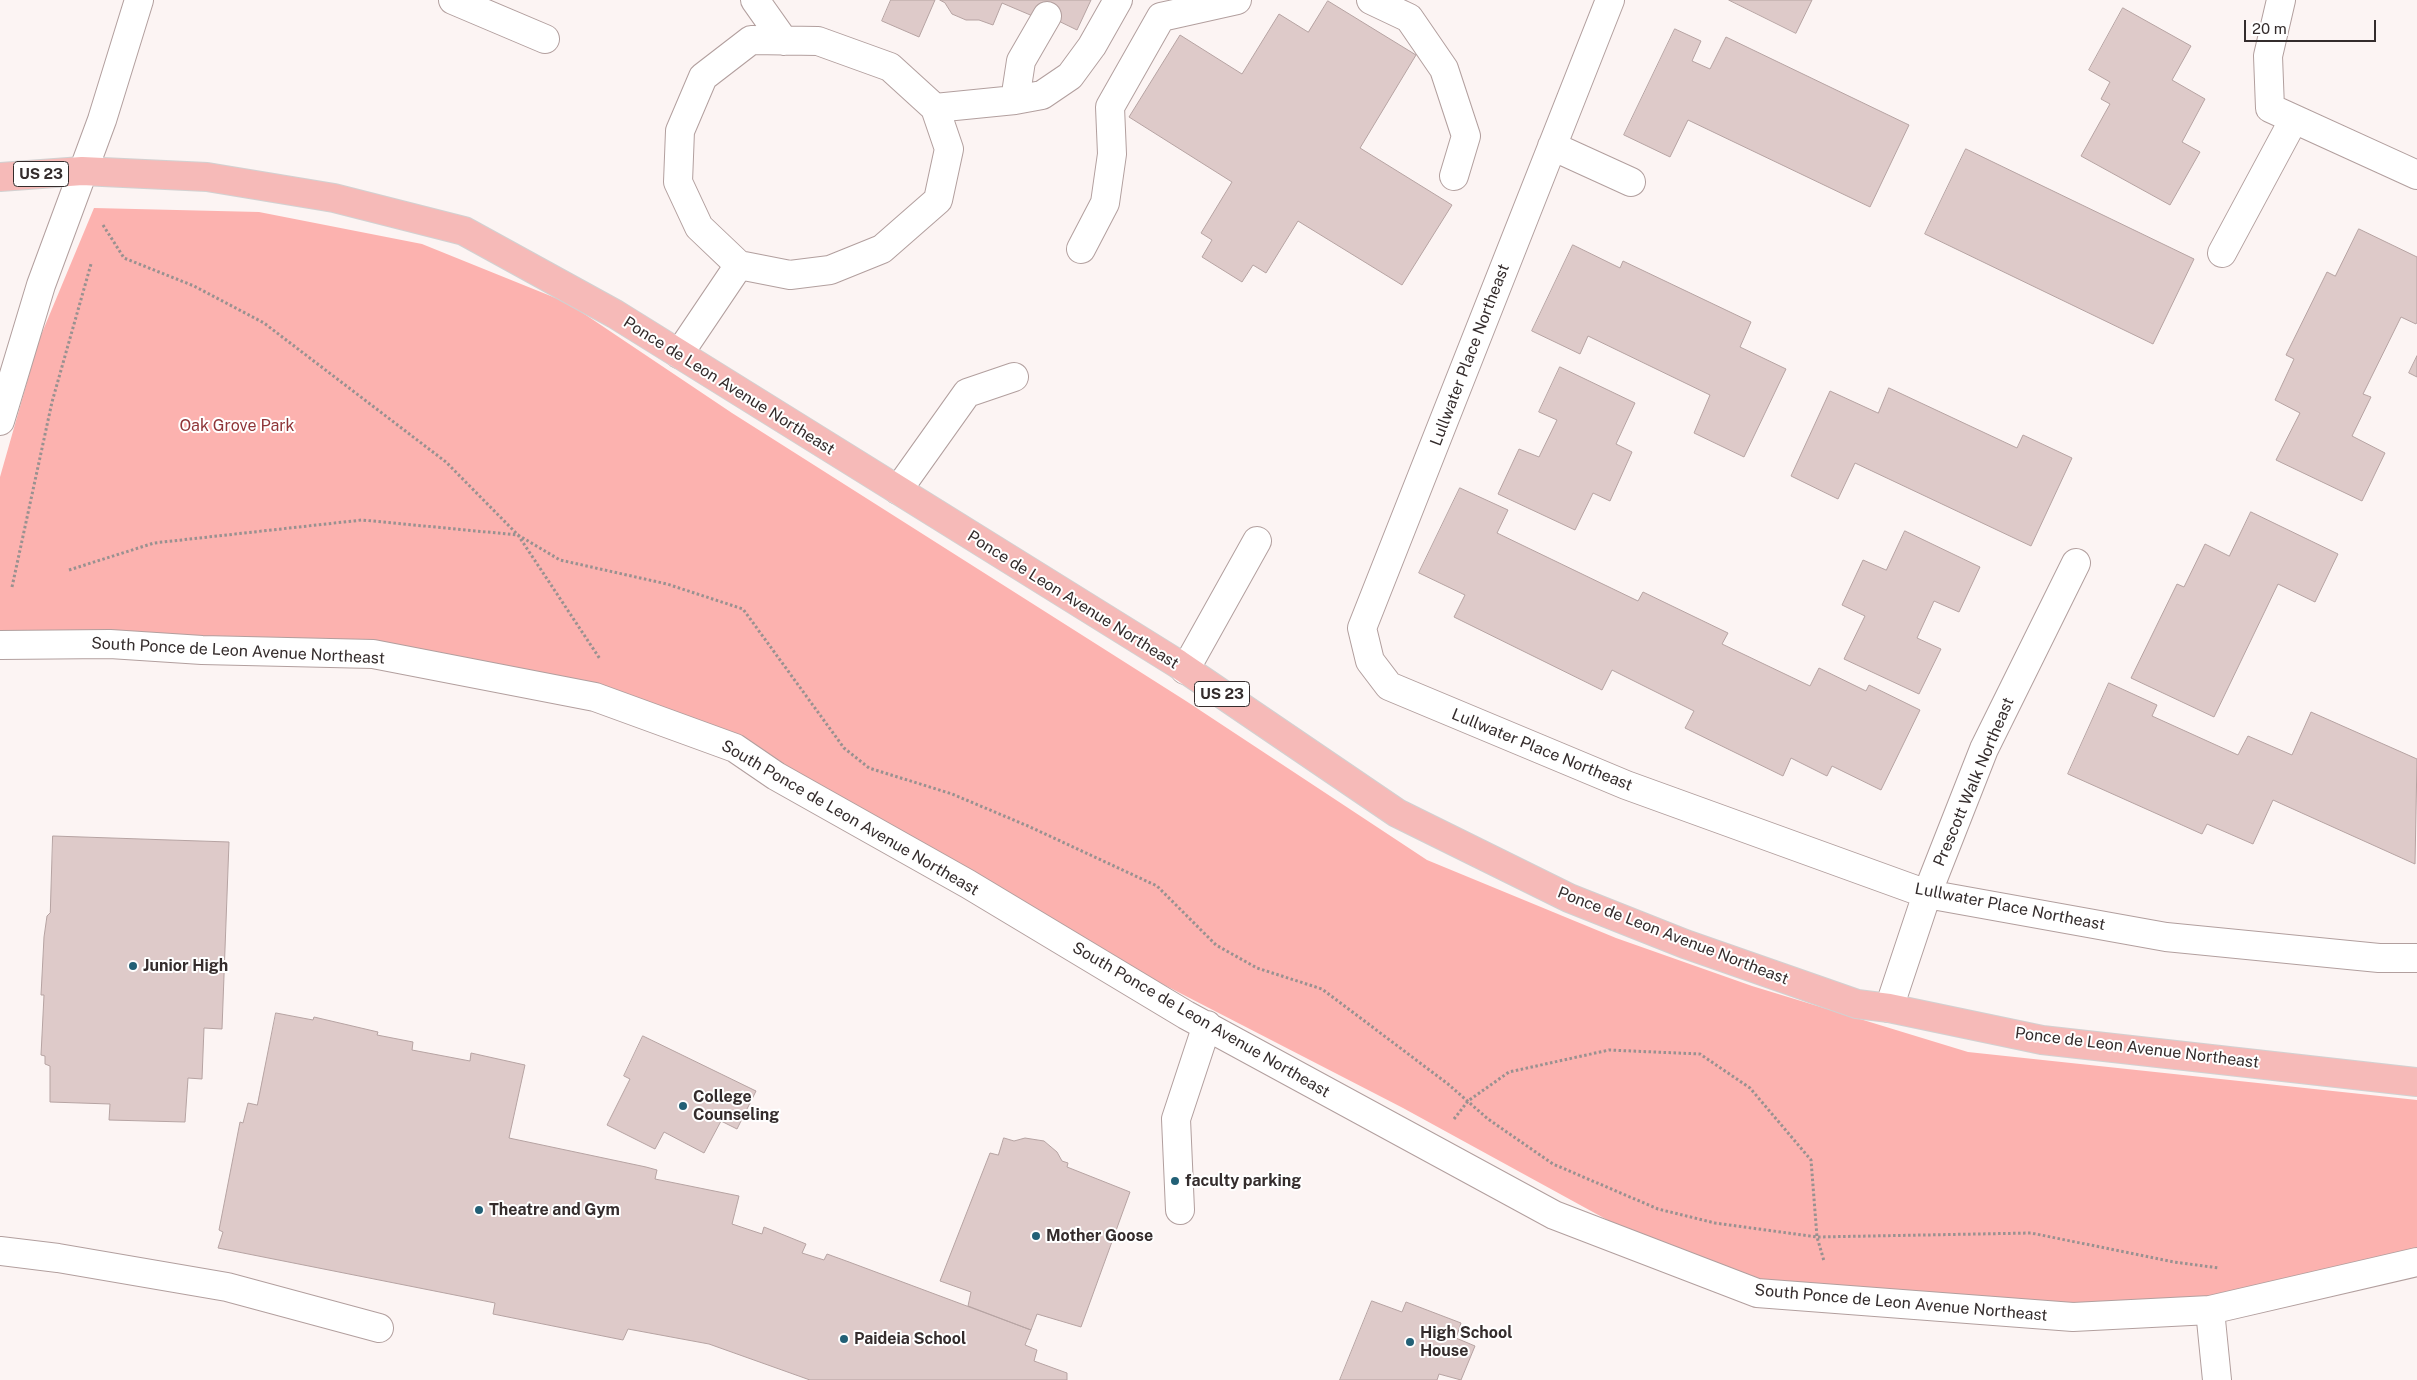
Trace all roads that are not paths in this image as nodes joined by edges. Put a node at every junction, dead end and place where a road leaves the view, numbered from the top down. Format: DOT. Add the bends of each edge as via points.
graph roads {
  1 [pos="139,0"];
  2 [pos="453,0"];
  3 [pos="755,0"];
  4 [pos="1118,0"];
  5 [pos="1237,0"];
  6 [pos="1371,0"];
  7 [pos="1610,0"];
  8 [pos="2281,0"];
  9 [pos="1047,16"];
  10 [pos="545,38"];
  11 [pos="784,41"];
  12 [pos="1015,100"];
  13 [pos="935,108"];
  14 [pos="2294,119"];
  15 [pos="1552,146"];
  16 [pos="82,171"];
  17 [pos="2417,175"];
  18 [pos="1454,176"];
  19 [pos="0,177"];
  20 [pos="1631,182"];
  21 [pos="1081,249"];
  22 [pos="2222,254"];
  23 [pos="739,265"];
  24 [pos="679,354"];
  25 [pos="1014,377"];
  26 [pos="0,421"];
  27 [pos="898,490"];
  28 [pos="1257,541"];
  29 [pos="2076,563"];
  30 [pos="0,645"];
  31 [pos="1185,670"];
  32 [pos="1926,894"];
  33 [pos="2417,958"];
  34 [pos="1888,1008"];
  35 [pos="1207,1025"];
  36 [pos="2417,1082"];
  37 [pos="1180,1210"];
  38 [pos="0,1251"];
  39 [pos="2417,1262"];
  40 [pos="2210,1310"];
  41 [pos="379,1328"];
  42 [pos="2217,1380"];
  1 -- 16 [label="street" via="102,120"];
  2 -- 10 [label="street"];
  3 -- 11 [label="street"];
  4 -- 12 [label="street" via="1092,46 1070,76 1042,95"];
  5 -- 21 [label="street" via="1161,17 1110,108 1112,154 1106,203"];
  6 -- 18 [label="street" via="1409,18 1444,69 1466,136"];
  7 -- 15 [label="street, Lullwater Place Northeast"];
  8 -- 14 [label="street" via="2268,56 2270,108"];
  9 -- 12 [label="street" via="1021,60"];
  11 -- 13 [label="street" via="818,42 890,67"];
  11 -- 23 [label="street" via="751,40 703,77 680,131 678,182 699,227"];
  12 -- 13 [label="street"];
  13 -- 23 [label="street" via="949,149 938,200 882,249 830,270 790,275"];
  14 -- 17 [label="street"];
  14 -- 22 [label="street"];
  15 -- 20 [label="street"];
  15 -- 32 [label="street, Lullwater Place Northeast" via="1362,628 1370,661 1388,686 1626,785"];
  16 -- 19 [label="highway, Ponce de Leon Avenue Northeast / US 23"];
  16 -- 24 [label="highway, Ponce de Leon Avenue Northeast / US 23" via="207,177 334,198 464,231 615,314"];
  16 -- 26 [label="street" via="40,285"];
  23 -- 24 [label="street"];
  24 -- 27 [label="highway, Ponce de Leon Avenue Northeast / US 23"];
  25 -- 27 [label="street" via="967,393"];
  27 -- 31 [label="highway, Ponce de Leon Avenue Northeast / US 23"];
  28 -- 31 [label="street"];
  29 -- 32 [label="street, Prescott Walk Northeast" via="1984,750"];
  30 -- 35 [label="street, South Ponce de Leon Avenue Northeast" via="110,644 202,650 373,654 595,697 735,748 776,776 968,884"];
  31 -- 34 [label="highway, Ponce de Leon Avenue Northeast / US 23" via="1397,813 1569,898 1685,944 1857,1004"];
  32 -- 33 [label="street, Lullwater Place Northeast" via="2166,937 2379,958"];
  32 -- 34 [label="street, Prescott Walk Northeast"];
  34 -- 36 [label="highway, Ponce de Leon Avenue Northeast / US 23" via="2042,1040"];
  35 -- 37 [label="street" via="1176,1118"];
  35 -- 40 [label="street, South Ponce de Leon Avenue Northeast" via="1554,1215 1757,1293 2073,1317"];
  38 -- 41 [label="street" via="227,1287"];
  39 -- 40 [label="street, South Ponce de Leon Avenue Northeast"];
  40 -- 42 [label="street"];
}
